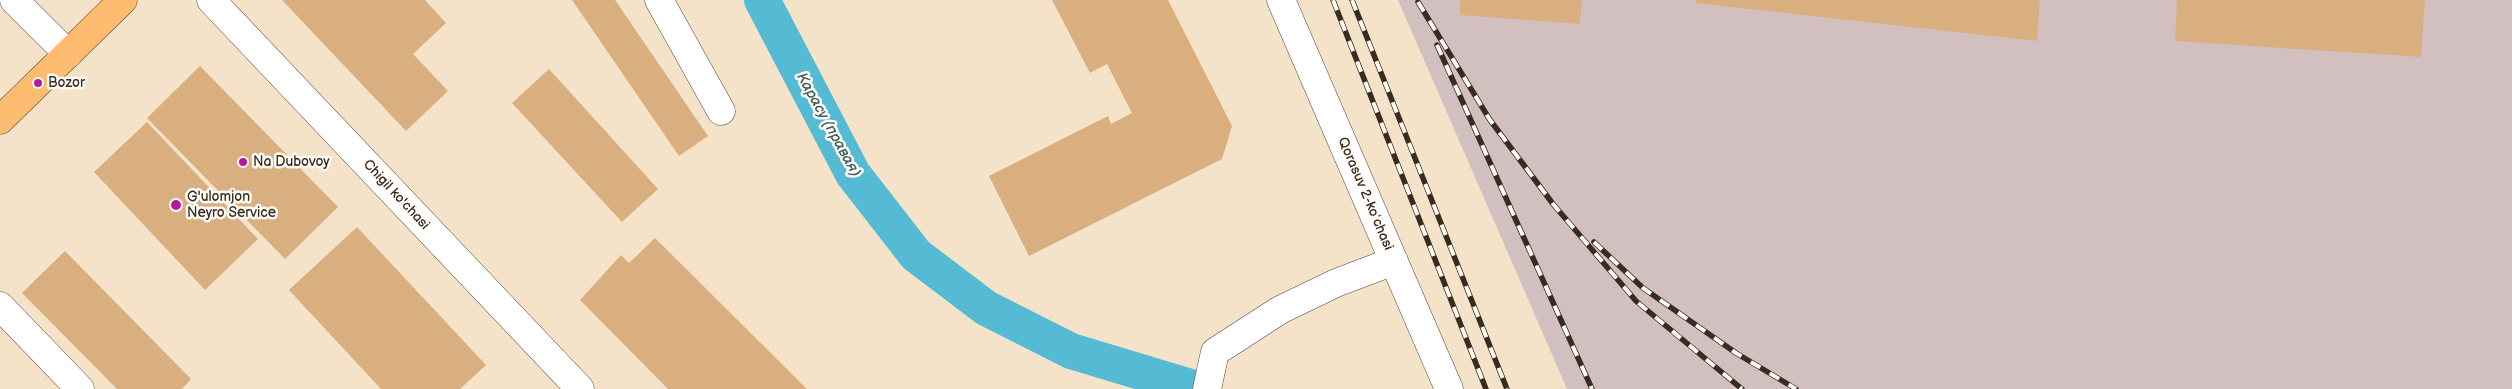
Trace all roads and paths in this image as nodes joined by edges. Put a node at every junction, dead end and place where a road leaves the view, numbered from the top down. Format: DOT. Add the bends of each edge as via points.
graph roads {
  1 [pos="14,0"];
  2 [pos="122,0"];
  3 [pos="211,0"];
  4 [pos="659,0"];
  5 [pos="1281,0"];
  6 [pos="68,54"];
  7 [pos="721,111"];
  8 [pos="0,120"];
  9 [pos="1394,261"];
  10 [pos="0,306"];
  11 [pos="80,389"];
  12 [pos="580,389"];
  13 [pos="1206,389"];
  14 [pos="1448,389"];
  1 -- 6 [label="street"];
  2 -- 6 [label="main road"];
  3 -- 12 [label="street, Chigil ko'chasi"];
  4 -- 7 [label="street"];
  5 -- 9 [label="street, Qorasuv 2-koʻchasi"];
  6 -- 8 [label="main road"];
  9 -- 13 [label="street" via="1336,283 1280,310 1215,352"];
  9 -- 14 [label="street, Qorasuv 2-koʻchasi"];
  10 -- 11 [label="street"];
}
